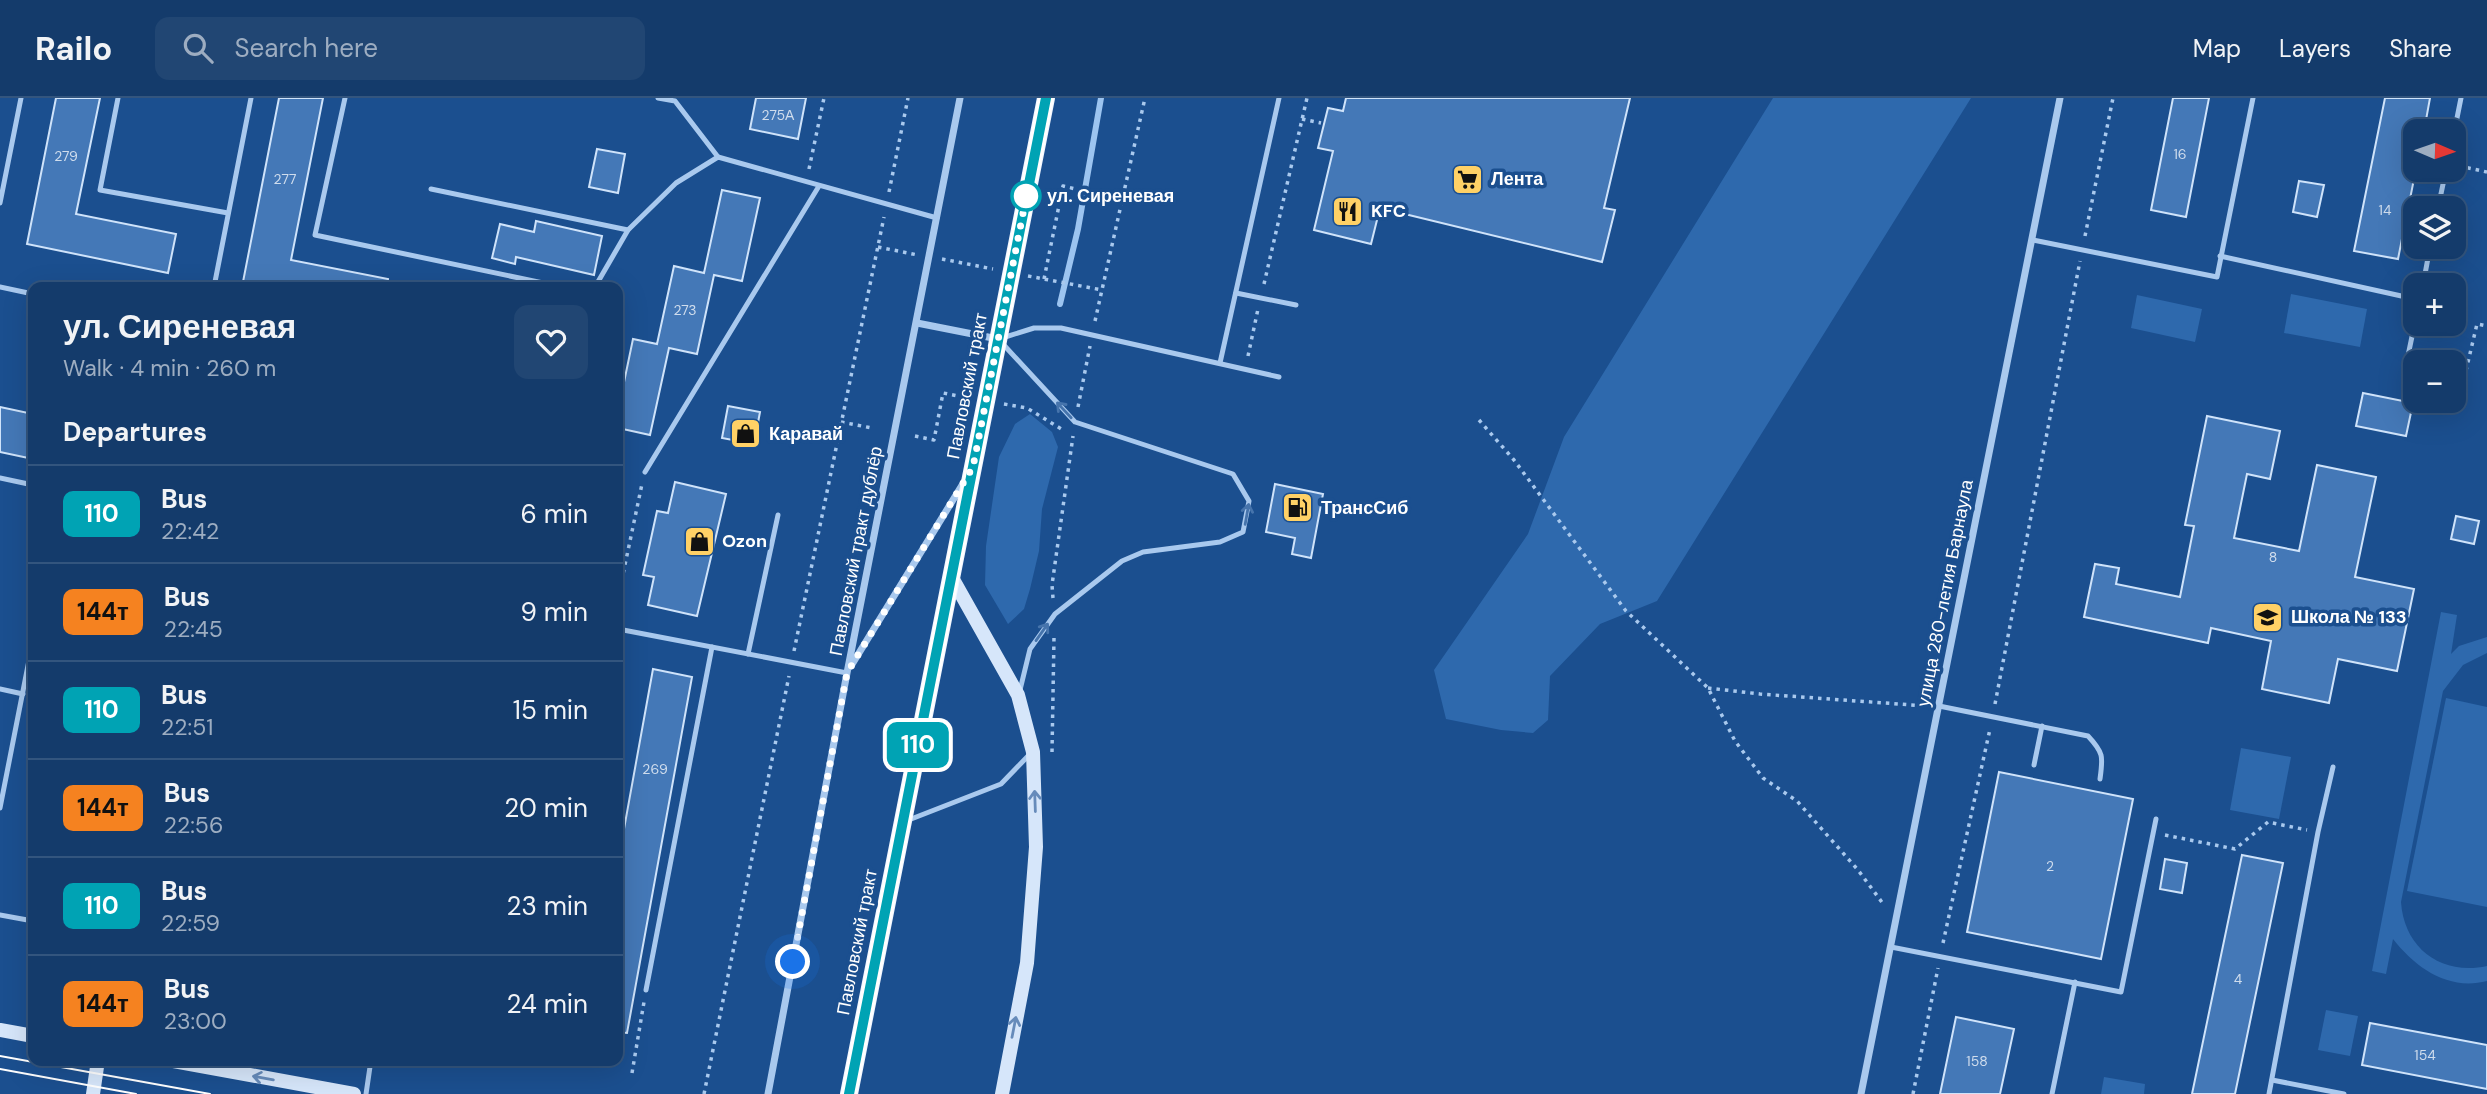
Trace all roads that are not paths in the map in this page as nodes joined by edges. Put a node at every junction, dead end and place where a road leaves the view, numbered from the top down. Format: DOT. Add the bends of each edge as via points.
graph roads {
  1 [pos="21,98"];
  2 [pos="118,98"];
  3 [pos="251,98"];
  4 [pos="345,98"];
  5 [pos="658,98"];
  6 [pos="960,98"];
  7 [pos="1045,98"];
  8 [pos="1279,98"];
  9 [pos="2060,98"];
  10 [pos="2253,98"];
  11 [pos="2461,98"];
  12 [pos="2457,119"];
  13 [pos="718,158"];
  14 [pos="3,172"];
  15 [pos="819,186"];
  16 [pos="432,189"];
  17 [pos="0,203"];
  18 [pos="228,214"];
  19 [pos="937,218"];
  20 [pos="628,230"];
  21 [pos="2033,240"];
  22 [pos="2220,256"];
  23 [pos="215,282"];
  24 [pos="538,282"];
  25 [pos="598,282"];
  26 [pos="0,287"];
  27 [pos="28,292"];
  28 [pos="1236,293"];
  29 [pos="2403,296"];
  30 [pos="1296,305"];
  31 [pos="917,323"];
  32 [pos="998,339"];
  33 [pos="1220,363"];
  34 [pos="1279,377"];
  35 [pos="973,467"];
  36 [pos="645,472"];
  37 [pos="0,478"];
  38 [pos="28,484"];
  39 [pos="778,515"];
  40 [pos="951,576"];
  41 [pos="623,630"];
  42 [pos="712,647"];
  43 [pos="748,654"];
  44 [pos="28,668"];
  45 [pos="847,673"];
  46 [pos="0,689"];
  47 [pos="23,694"];
  48 [pos="1018,695"];
  49 [pos="1939,706"];
  50 [pos="2042,726"];
  51 [pos="1033,751"];
  52 [pos="2034,765"];
  53 [pos="2333,767"];
  54 [pos="2100,779"];
  55 [pos="0,808"];
  56 [pos="2156,819"];
  57 [pos="903,822"];
  58 [pos="0,915"];
  59 [pos="28,920"];
  60 [pos="1891,947"];
  61 [pos="2075,982"];
  62 [pos="646,990"];
  63 [pos="0,1030"];
  64 [pos="28,1035"];
  65 [pos="97,1066"];
  66 [pos="202,1066"];
  67 [pos="371,1066"];
  68 [pos="2272,1080"];
  69 [pos="93,1094"];
  70 [pos="354,1094"];
  71 [pos="366,1094"];
  72 [pos="768,1094"];
  73 [pos="849,1094"];
  74 [pos="1002,1094"];
  75 [pos="1861,1094"];
  76 [pos="2052,1094"];
  77 [pos="2269,1094"];
  78 [pos="2344,1094"];
  1 -- 14 [label="lane"];
  2 -- 18 [label="lane" via="100,190"];
  3 -- 18 [label="lane"];
  4 -- 24 [label="lane" via="315,235"];
  5 -- 13 [label="lane" via="674,101"];
  6 -- 19 [label="street, Павловский тракт дублёр"];
  7 -- 32 [label="main road, Павловский тракт"];
  8 -- 28 [label="lane"];
  9 -- 21 [label="street, улица 280-летия Барнаула"];
  10 -- 22 [label="lane"];
  11 -- 12 [label="lane"];
  13 -- 15 [label="lane"];
  13 -- 20 [label="lane" via="676,183"];
  14 -- 17 [label="lane"];
  15 -- 19 [label="lane"];
  15 -- 36 [label="lane"];
  16 -- 20 [label="lane"];
  18 -- 23 [label="lane"];
  19 -- 31 [label="street, Павловский тракт дублёр"];
  20 -- 25 [label="lane"];
  21 -- 22 [label="lane" via="2217,277"];
  21 -- 49 [label="street, улица 280-летия Барнаула"];
  22 -- 29 [label="lane"];
  26 -- 27 [label="lane"];
  28 -- 30 [label="lane"];
  28 -- 33 [label="lane"];
  31 -- 32 [label="street"];
  31 -- 45 [label="street, Павловский тракт дублёр"];
  32 -- 33 [label="lane" via="1034,328 1061,328"];
  32 -- 35 [label="main road, Павловский тракт"];
  48 -- 32 [label="lane, one-way" via="1030,649 1055,614 1122,561 1143,552 1220,542 1243,533 1249,501 1233,474 1075,422"];
  33 -- 34 [label="lane"];
  35 -- 40 [label="main road, Павловский тракт"];
  35 -- 45 [label="street"];
  37 -- 38 [label="lane"];
  39 -- 43 [label="lane"];
  40 -- 48 [label="main road"];
  40 -- 57 [label="main road, Павловский тракт"];
  41 -- 42 [label="lane"];
  42 -- 43 [label="lane"];
  42 -- 62 [label="lane"];
  43 -- 45 [label="lane"];
  44 -- 47 [label="lane"];
  45 -- 72 [label="street, Павловский тракт дублёр"];
  46 -- 47 [label="lane"];
  47 -- 55 [label="lane"];
  48 -- 51 [label="main road"];
  49 -- 50 [label="lane"];
  49 -- 60 [label="street, улица 280-летия Барнаула"];
  50 -- 52 [label="lane"];
  50 -- 54 [label="lane" via="2088,736 2101,749"];
  51 -- 57 [label="lane" via="1001,784"];
  74 -- 51 [label="main road, one-way" via="1028,950 1036,848"];
  53 -- 68 [label="lane"];
  56 -- 61 [label="lane" via="2121,992"];
  57 -- 73 [label="main road, Павловский тракт"];
  58 -- 59 [label="lane"];
  60 -- 61 [label="lane"];
  60 -- 75 [label="street, улица 280-летия Барнаула"];
  61 -- 76 [label="lane"];
  63 -- 64 [label="main road"];
  65 -- 69 [label="main road"];
  70 -- 66 [label="main road, one-way"];
  67 -- 71 [label="lane"];
  68 -- 77 [label="lane"];
  68 -- 78 [label="lane"];
}
